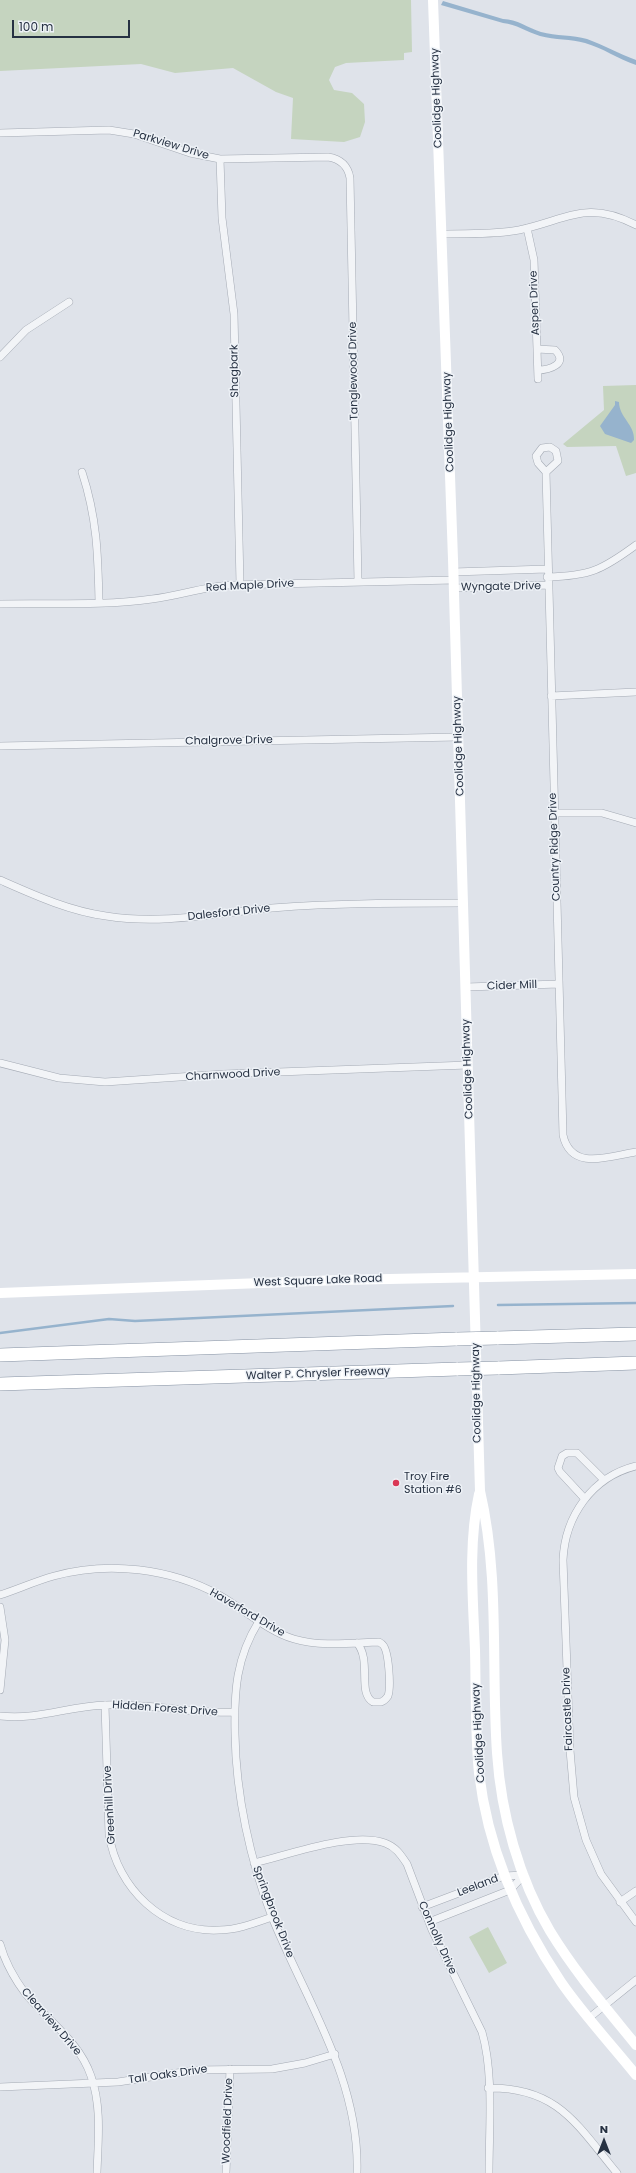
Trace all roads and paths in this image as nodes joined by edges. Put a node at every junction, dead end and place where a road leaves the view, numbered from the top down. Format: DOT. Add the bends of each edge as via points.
graph roads {
  1 [pos="433,0"];
  2 [pos="0,133"];
  3 [pos="220,159"];
  4 [pos="342,162"];
  5 [pos="636,225"];
  6 [pos="526,228"];
  7 [pos="443,234"];
  8 [pos="69,302"];
  9 [pos="537,349"];
  10 [pos="0,357"];
  11 [pos="538,370"];
  12 [pos="538,379"];
  13 [pos="82,472"];
  14 [pos="546,472"];
  15 [pos="636,545"];
  16 [pos="547,569"];
  17 [pos="547,577"];
  18 [pos="454,580"];
  19 [pos="358,582"];
  20 [pos="240,584"];
  21 [pos="548,585"];
  22 [pos="99,602"];
  23 [pos="0,604"];
  24 [pos="636,692"];
  25 [pos="551,696"];
  26 [pos="458,736"];
  27 [pos="0,746"];
  28 [pos="554,813"];
  29 [pos="636,823"];
  30 [pos="0,880"];
  31 [pos="464,903"];
  32 [pos="559,984"];
  33 [pos="466,987"];
  34 [pos="0,1063"];
  35 [pos="468,1065"];
  36 [pos="636,1152"];
  37 [pos="636,1274"];
  38 [pos="474,1277"];
  39 [pos="0,1293"];
  40 [pos="636,1334"];
  41 [pos="0,1355"];
  42 [pos="636,1363"];
  43 [pos="0,1384"];
  44 [pos="636,1466"];
  45 [pos="604,1480"];
  46 [pos="480,1491"];
  47 [pos="585,1499"];
  48 [pos="0,1595"];
  49 [pos="0,1607"];
  50 [pos="260,1621"];
  51 [pos="357,1643"];
  52 [pos="0,1690"];
  53 [pos="105,1705"];
  54 [pos="235,1712"];
  55 [pos="0,1716"];
  56 [pos="254,1863"];
  57 [pos="524,1875"];
  58 [pos="504,1876"];
  59 [pos="510,1890"];
  60 [pos="636,1891"];
  61 [pos="620,1902"];
  62 [pos="422,1907"];
  63 [pos="272,1917"];
  64 [pos="429,1922"];
  65 [pos="636,1922"];
  66 [pos="0,1944"];
  67 [pos="636,1980"];
  68 [pos="604,2006"];
  69 [pos="589,2018"];
  70 [pos="636,2045"];
  71 [pos="335,2054"];
  72 [pos="230,2070"];
  73 [pos="636,2075"];
  74 [pos="94,2084"];
  75 [pos="0,2087"];
  76 [pos="488,2088"];
  77 [pos="97,2173"];
  78 [pos="226,2173"];
  79 [pos="356,2173"];
  80 [pos="489,2173"];
  81 [pos="617,2173"];
  1 -- 7 [label="main road, Coolidge Highway"];
  2 -- 3 [label="street, Parkview Drive" via="124,131 190,154"];
  3 -- 4 [label="street, Parkview Drive" via="328,157"];
  3 -- 20 [label="street, Shagbark" via="222,218 234,314"];
  4 -- 19 [label="street, Tanglewood Drive" via="348,169 350,178"];
  5 -- 6 [label="street" via="606,214 585,213 568,215"];
  6 -- 7 [label="street" via="501,232"];
  6 -- 9 [label="street, Aspen Drive" via="534,260"];
  7 -- 18 [label="main road, Coolidge Highway"];
  8 -- 10 [label="street" via="26,330"];
  9 -- 11 [label="street, Aspen Drive"];
  9 -- 11 [label="street" via="555,350 559,358 558,364 553,368"];
  11 -- 12 [label="street, Aspen Drive"];
  13 -- 22 [label="street" via="96,527"];
  14 -- 16 [label="street, Country Ridge Drive"];
  15 -- 17 [label="street, Wyngate Drive" via="612,563 592,572 578,576"];
  16 -- 17 [label="street, Country Ridge Drive"];
  16 -- 18 [label="street, Wyngate Drive"];
  17 -- 21 [label="street, Country Ridge Drive"];
  18 -- 19 [label="street, Red Maple Drive"];
  18 -- 21 [label="street, Wyngate Drive"];
  18 -- 26 [label="main road, Coolidge Highway"];
  19 -- 20 [label="street, Red Maple Drive"];
  20 -- 22 [label="street, Red Maple Drive" via="197,589 152,599"];
  21 -- 25 [label="street, Country Ridge Drive"];
  22 -- 23 [label="street, Red Maple Drive"];
  24 -- 25 [label="street"];
  25 -- 28 [label="street, Country Ridge Drive"];
  26 -- 27 [label="street, Chalgrove Drive"];
  26 -- 31 [label="main road, Coolidge Highway"];
  28 -- 29 [label="street" via="598,813"];
  28 -- 32 [label="street, Country Ridge Drive"];
  30 -- 31 [label="street, Dalesford Drive" via="73,909 104,916 140,919 194,918 296,907"];
  31 -- 33 [label="main road, Coolidge Highway"];
  32 -- 33 [label="street, Cider Mill"];
  32 -- 36 [label="street, Country Ridge Drive" via="565,1142 572,1153 584,1158 599,1159"];
  33 -- 35 [label="main road, Coolidge Highway"];
  34 -- 35 [label="street, Charnwood Drive" via="59,1078 105,1082 224,1074"];
  35 -- 38 [label="main road, Coolidge Highway"];
  37 -- 38 [label="main road, West Square Lake Road"];
  38 -- 39 [label="main road, West Square Lake Road"];
  38 -- 46 [label="main road, Coolidge Highway"];
  40 -- 41 [label="highway, bridge"];
  42 -- 43 [label="highway, Walter P. Chrysler Freeway, bridge"];
  44 -- 45 [label="street, Faircastle Drive"];
  45 -- 47 [label="street, Faircastle Drive"];
  45 -- 47 [label="street" via="577,1454 567,1453 562,1456 558,1468 562,1476"];
  46 -- 57 [label="main road, Coolidge Highway" via="492,1579 499,1775 507,1818"];
  46 -- 58 [label="main road, Coolidge Highway" via="475,1514 473,1580 477,1752 486,1813"];
  47 -- 61 [label="street, Faircastle Drive" via="570,1524 564,1550 571,1774 574,1797 586,1840 602,1874"];
  48 -- 50 [label="street, Haverford Drive" via="44,1579 76,1572 131,1569 162,1574 200,1586 228,1600"];
  49 -- 52 [label="street" via="5,1650"];
  50 -- 51 [label="street, Haverford Drive" via="282,1634 306,1642"];
  50 -- 54 [label="street, Springbrook Drive" via="238,1668"];
  51 -- 51 [label="street, Haverford Drive" via="365,1656 366,1694 373,1702 381,1702 389,1691 386,1648 378,1642"];
  53 -- 54 [label="street, Hidden Forest Drive" via="202,1713"];
  53 -- 55 [label="street, Hidden Forest Drive" via="26,1718"];
  53 -- 63 [label="street, Greenhill Drive" via="109,1834 117,1864 128,1883 151,1908 188,1927 230,1929"];
  54 -- 56 [label="street, Springbrook Drive" via="238,1778"];
  56 -- 62 [label="street, Connolly Drive" via="334,1843 364,1840 381,1842 396,1849 403,1857"];
  56 -- 63 [label="street, Springbrook Drive"];
  57 -- 58 [label="street, Leeland"];
  57 -- 59 [label="street, Leeland"];
  57 -- 68 [label="main road, Coolidge Highway" via="550,1931 577,1972"];
  58 -- 59 [label="main road, Coolidge Highway"];
  58 -- 62 [label="street, Leeland"];
  59 -- 64 [label="street, Leeland"];
  59 -- 69 [label="main road, Coolidge Highway" via="543,1955"];
  60 -- 61 [label="street"];
  61 -- 65 [label="street, Faircastle Drive"];
  62 -- 64 [label="street, Connolly Drive"];
  63 -- 71 [label="street, Springbrook Drive" via="305,1994"];
  64 -- 76 [label="street, Connolly Drive" via="482,2032 486,2045"];
  66 -- 74 [label="street, Clearview Drive" via="19,1985 75,2046"];
  67 -- 68 [label="street"];
  68 -- 69 [label="street"];
  68 -- 70 [label="main road, Coolidge Highway"];
  69 -- 73 [label="main road, Coolidge Highway"];
  71 -- 72 [label="street, Tall Oaks Drive" via="287,2067"];
  71 -- 79 [label="street, Springbrook Drive" via="346,2086 352,2115 357,2158"];
  72 -- 74 [label="street, Tall Oaks Drive" via="196,2070"];
  72 -- 78 [label="street, Woodfield Drive"];
  74 -- 75 [label="street, Tall Oaks Drive"];
  74 -- 77 [label="street, Clearview Drive" via="98,2113"];
  76 -- 80 [label="street, Connolly Drive"];
  76 -- 81 [label="street" via="530,2092 556,2105 574,2121"];
}
